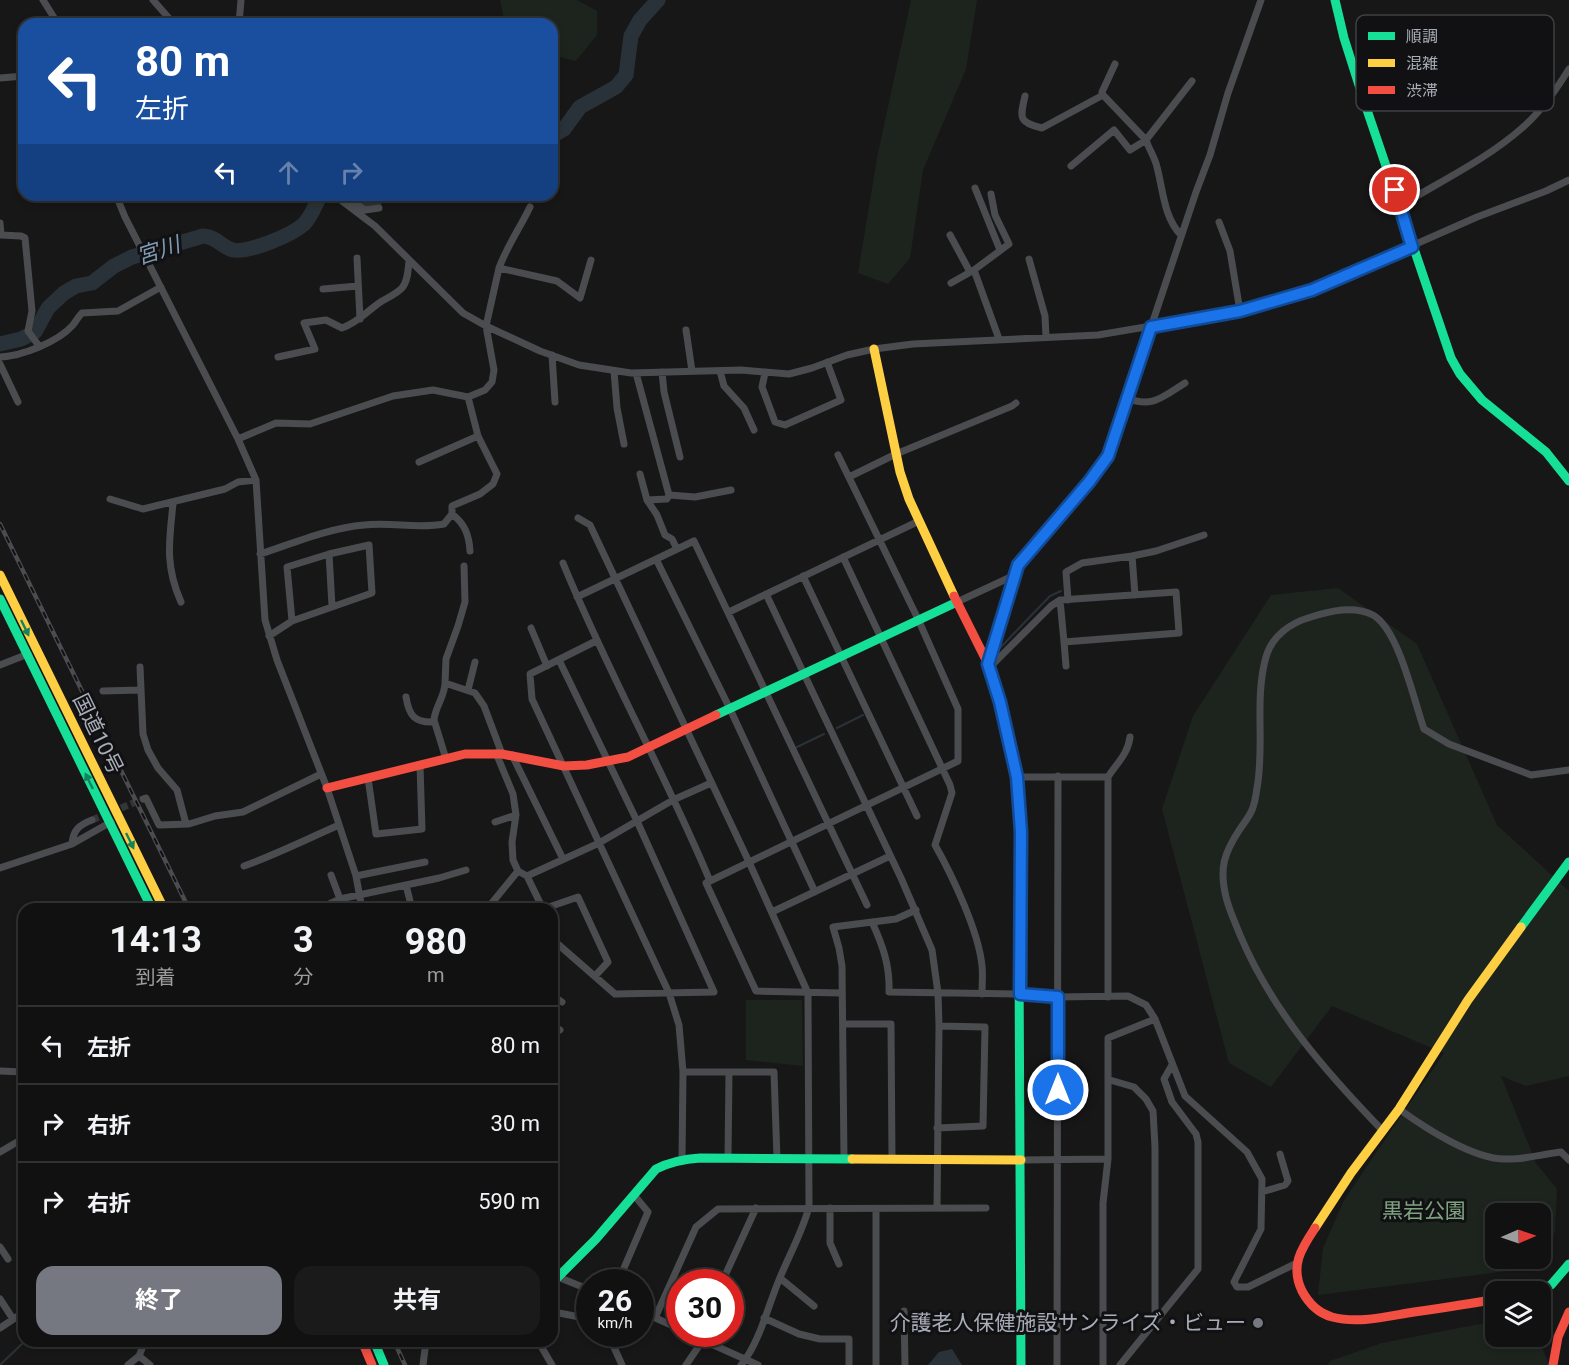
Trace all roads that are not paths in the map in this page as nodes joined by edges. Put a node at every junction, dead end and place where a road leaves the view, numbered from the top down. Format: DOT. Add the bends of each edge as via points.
graph roads {
  1 [pos="43,0"];
  2 [pos="153,0"];
  3 [pos="242,0"];
  4 [pos="1262,0"];
  5 [pos="1335,0"];
  6 [pos="54,18"];
  7 [pos="169,18"];
  8 [pos="240,18"];
  9 [pos="1115,64"];
  10 [pos="1569,69"];
  11 [pos="1356,74"];
  12 [pos="18,76"];
  13 [pos="0,78"];
  14 [pos="1191,81"];
  15 [pos="1554,93"];
  16 [pos="1103,95"];
  17 [pos="1025,96"];
  18 [pos="1368,111"];
  19 [pos="1537,111"];
  20 [pos="1146,140"];
  21 [pos="1071,166"];
  22 [pos="1569,180"];
  23 [pos="975,188"];
  24 [pos="991,194"];
  25 [pos="118,201"];
  26 [pos="342,201"];
  27 [pos="352,201"];
  28 [pos="1400,206"];
  29 [pos="530,207"];
  30 [pos="379,208"];
  31 [pos="1219,222"];
  32 [pos="0,223"];
  33 [pos="950,235"];
  34 [pos="1182,235"];
  35 [pos="1412,247"];
  36 [pos="1000,250"];
  37 [pos="357,258"];
  38 [pos="1029,259"];
  39 [pos="591,260"];
  40 [pos="410,261"];
  41 [pos="498,268"];
  42 [pos="972,271"];
  43 [pos="951,283"];
  44 [pos="358,286"];
  45 [pos="160,287"];
  46 [pos="323,289"];
  47 [pos="1240,311"];
  48 [pos="360,319"];
  49 [pos="486,326"];
  50 [pos="1151,327"];
  51 [pos="686,330"];
  52 [pos="1046,337"];
  53 [pos="999,339"];
  54 [pos="39,346"];
  55 [pos="874,349"];
  56 [pos="552,355"];
  57 [pos="0,357"];
  58 [pos="278,357"];
  59 [pos="827,362"];
  60 [pos="0,364"];
  61 [pos="614,371"];
  62 [pos="692,371"];
  63 [pos="720,371"];
  64 [pos="662,372"];
  65 [pos="636,373"];
  66 [pos="765,374"];
  67 [pos="1185,383"];
  68 [pos="468,397"];
  69 [pos="1127,398"];
  70 [pos="18,402"];
  71 [pos="555,402"];
  72 [pos="1016,403"];
  73 [pos="754,430"];
  74 [pos="478,436"];
  75 [pos="238,439"];
  76 [pos="624,444"];
  77 [pos="896,454"];
  78 [pos="838,455"];
  79 [pos="680,457"];
  80 [pos="419,462"];
  81 [pos="640,474"];
  82 [pos="849,477"];
  83 [pos="256,480"];
  84 [pos="1569,481"];
  85 [pos="731,490"];
  86 [pos="669,495"];
  87 [pos="110,499"];
  88 [pos="646,501"];
  89 [pos="173,504"];
  90 [pos="452,514"];
  91 [pos="578,518"];
  92 [pos="919,521"];
  93 [pos="1204,534"];
  94 [pos="880,540"];
  95 [pos="677,549"];
  96 [pos="470,551"];
  97 [pos="260,554"];
  98 [pos="329,554"];
  99 [pos="1132,556"];
  100 [pos="843,557"];
  101 [pos="656,559"];
  102 [pos="563,563"];
  103 [pos="464,566"];
  104 [pos="0,575"];
  105 [pos="1015,575"];
  106 [pos="803,576"];
  107 [pos="614,579"];
  108 [pos="766,594"];
  109 [pos="1135,595"];
  110 [pos="577,597"];
  111 [pos="0,599"];
  112 [pos="1060,600"];
  113 [pos="1068,600"];
  114 [pos="181,602"];
  115 [pos="957,602"];
  116 [pos="332,606"];
  117 [pos="729,612"];
  118 [pos="918,619"];
  119 [pos="292,621"];
  120 [pos="531,628"];
  121 [pos="269,636"];
  122 [pos="881,636"];
  123 [pos="596,641"];
  124 [pos="1064,642"];
  125 [pos="32,652"];
  126 [pos="842,656"];
  127 [pos="559,660"];
  128 [pos="475,662"];
  129 [pos="0,665"];
  130 [pos="547,666"];
  131 [pos="989,666"];
  132 [pos="1066,666"];
  133 [pos="140,667"];
  134 [pos="804,673"];
  135 [pos="445,683"];
  136 [pos="141,690"];
  137 [pos="468,690"];
  138 [pos="103,691"];
  139 [pos="767,691"];
  140 [pos="406,697"];
  141 [pos="730,709"];
  142 [pos="434,722"];
  143 [pos="686,729"];
  144 [pos="1130,737"];
  145 [pos="648,748"];
  146 [pos="504,754"];
  147 [pos="446,759"];
  148 [pos="609,762"];
  149 [pos="420,765"];
  150 [pos="564,766"];
  151 [pos="943,769"];
  152 [pos="1569,770"];
  153 [pos="321,774"];
  154 [pos="1058,776"];
  155 [pos="1017,777"];
  156 [pos="1108,777"];
  157 [pos="368,778"];
  158 [pos="711,783"];
  159 [pos="327,788"];
  160 [pos="904,788"];
  161 [pos="142,799"];
  162 [pos="673,800"];
  163 [pos="866,806"];
  164 [pos="516,815"];
  165 [pos="918,816"];
  166 [pos="119,818"];
  167 [pos="92,820"];
  168 [pos="637,821"];
  169 [pos="495,822"];
  170 [pos="110,823"];
  171 [pos="186,824"];
  172 [pos="829,824"];
  173 [pos="339,825"];
  174 [pos="791,842"];
  175 [pos="598,843"];
  176 [pos="72,844"];
  177 [pos="890,856"];
  178 [pos="562,860"];
  179 [pos="425,862"];
  180 [pos="749,862"];
  181 [pos="1569,862"];
  182 [pos="244,866"];
  183 [pos="0,868"];
  184 [pos="466,870"];
  185 [pos="518,871"];
  186 [pos="852,874"];
  187 [pos="331,875"];
  188 [pos="356,876"];
  189 [pos="527,876"];
  190 [pos="710,880"];
  191 [pos="406,885"];
  192 [pos="815,892"];
  193 [pos="360,894"];
  194 [pos="340,899"];
  195 [pos="149,903"];
  196 [pos="161,903"];
  197 [pos="331,903"];
  198 [pos="361,903"];
  199 [pos="410,903"];
  200 [pos="492,903"];
  201 [pos="540,903"];
  202 [pos="558,904"];
  203 [pos="867,905"];
  204 [pos="916,910"];
  205 [pos="772,912"];
  206 [pos="872,922"];
  207 [pos="558,944"];
  208 [pos="595,976"];
  209 [pos="669,993"];
  210 [pos="808,993"];
  211 [pos="842,993"];
  212 [pos="938,993"];
  213 [pos="982,994"];
  214 [pos="1020,994"];
  215 [pos="1058,997"];
  216 [pos="1108,997"];
  217 [pos="558,999"];
  218 [pos="562,1002"];
  219 [pos="1155,1019"];
  220 [pos="843,1024"];
  221 [pos="939,1026"];
  222 [pos="1172,1065"];
  223 [pos="0,1071"];
  224 [pos="18,1072"];
  225 [pos="683,1072"];
  226 [pos="729,1072"];
  227 [pos="1110,1080"];
  228 [pos="1399,1109"];
  229 [pos="937,1128"];
  230 [pos="1383,1131"];
  231 [pos="18,1142"];
  232 [pos="0,1152"];
  233 [pos="1280,1154"];
  234 [pos="810,1158"];
  235 [pos="844,1158"];
  236 [pos="892,1158"];
  237 [pos="682,1159"];
  238 [pos="728,1159"];
  239 [pos="777,1159"];
  240 [pos="937,1159"];
  241 [pos="1108,1159"];
  242 [pos="1021,1160"];
  243 [pos="1059,1160"];
  244 [pos="1569,1160"];
  245 [pos="1262,1192"];
  246 [pos="634,1195"];
  247 [pos="809,1207"];
  248 [pos="756,1208"];
  249 [pos="830,1208"];
  250 [pos="937,1208"];
  251 [pos="986,1208"];
  252 [pos="876,1209"];
  253 [pos="0,1247"];
  254 [pos="8,1259"];
  255 [pos="1297,1263"];
  256 [pos="839,1264"];
  257 [pos="1569,1264"];
  258 [pos="624,1269"];
  259 [pos="677,1269"];
  260 [pos="728,1269"];
  261 [pos="558,1277"];
  262 [pos="780,1278"];
  263 [pos="558,1281"];
  264 [pos="1551,1285"];
  265 [pos="576,1286"];
  266 [pos="666,1294"];
  267 [pos="0,1299"];
  268 [pos="1485,1301"];
  269 [pos="814,1306"];
  270 [pos="904,1311"];
  271 [pos="1569,1312"];
  272 [pos="558,1313"];
  273 [pos="18,1316"];
  274 [pos="576,1316"];
  275 [pos="655,1318"];
  276 [pos="764,1318"];
  277 [pos="13,1319"];
  278 [pos="666,1323"];
  279 [pos="1155,1324"];
  280 [pos="0,1328"];
  281 [pos="144,1347"];
  282 [pos="364,1347"];
  283 [pos="376,1347"];
  284 [pos="425,1347"];
  285 [pos="541,1347"];
  286 [pos="614,1347"];
  287 [pos="698,1347"];
  288 [pos="716,1347"];
  289 [pos="140,1356"];
  290 [pos="743,1362"];
  291 [pos="548,1363"];
  292 [pos="128,1365"];
  293 [pos="150,1365"];
  294 [pos="372,1365"];
  295 [pos="384,1365"];
  296 [pos="423,1365"];
  297 [pos="622,1365"];
  298 [pos="686,1365"];
  299 [pos="758,1365"];
  300 [pos="849,1365"];
  301 [pos="876,1365"];
  302 [pos="905,1365"];
  303 [pos="1021,1365"];
  304 [pos="1058,1365"];
  305 [pos="1103,1365"];
  306 [pos="1120,1365"];
  307 [pos="1553,1365"];
  1 -- 6 [label="street"];
  2 -- 7 [label="street"];
  3 -- 8 [label="street"];
  4 -- 34 [label="street"];
  5 -- 11 [label="main road"];
  9 -- 16 [label="street"];
  10 -- 15 [label="street"];
  12 -- 13 [label="street"];
  14 -- 20 [label="street"];
  16 -- 17 [label="street" via="1042,128 1026,124 1021,118"];
  16 -- 20 [label="street"];
  18 -- 28 [label="main road"];
  19 -- 28 [label="street" via="1504,142"];
  20 -- 21 [label="street" via="1130,150 1114,130"];
  20 -- 34 [label="street" via="1173,227"];
  22 -- 35 [label="street"];
  23 -- 36 [label="street"];
  24 -- 36 [label="street" via="1008,244"];
  25 -- 45 [label="street"];
  26 -- 40 [label="street" via="375,226"];
  27 -- 30 [label="street" via="365,210"];
  28 -- 35 [label="main road"];
  29 -- 41 [label="street"];
  31 -- 47 [label="street" via="1230,251"];
  32 -- 54 [label="street" via="1,235 25,238 32,311 28,332"];
  33 -- 42 [label="street"];
  34 -- 50 [label="street"];
  35 -- 47 [label="street" via="1312,290"];
  35 -- 84 [label="main road" via="1458,373 1477,397 1547,453"];
  36 -- 42 [label="street"];
  37 -- 44 [label="street"];
  38 -- 52 [label="street" via="1045,316"];
  39 -- 41 [label="street" via="580,298 557,281"];
  40 -- 48 [label="street" via="402,288"];
  40 -- 49 [label="street" via="463,313"];
  41 -- 49 [label="street"];
  42 -- 43 [label="street"];
  42 -- 53 [label="street"];
  44 -- 46 [label="street"];
  44 -- 48 [label="street"];
  45 -- 54 [label="street" via="118,311 81,313 73,325"];
  45 -- 75 [label="street"];
  47 -- 50 [label="street"];
  48 -- 58 [label="street" via="342,328 326,321 304,323 315,349"];
  49 -- 56 [label="street"];
  49 -- 68 [label="street" via="494,370 492,382 485,390"];
  50 -- 52 [label="street"];
  50 -- 69 [label="street"];
  51 -- 62 [label="street"];
  52 -- 53 [label="street"];
  53 -- 55 [label="street"];
  54 -- 57 [label="street" via="13,357"];
  55 -- 59 [label="street"];
  55 -- 77 [label="main road"];
  56 -- 61 [label="street"];
  56 -- 71 [label="street"];
  59 -- 66 [label="street" via="789,374"];
  59 -- 66 [label="street" via="841,400 784,425 775,422 762,387"];
  60 -- 70 [label="street"];
  61 -- 65 [label="street"];
  61 -- 76 [label="street"];
  62 -- 63 [label="street"];
  62 -- 64 [label="street"];
  63 -- 66 [label="street"];
  63 -- 73 [label="street" via="724,386 744,408"];
  64 -- 65 [label="street"];
  64 -- 79 [label="street"];
  65 -- 86 [label="street"];
  67 -- 69 [label="street" via="1156,401 1139,403"];
  68 -- 74 [label="street"];
  68 -- 75 [label="street" via="433,390 393,396 310,424 276,423"];
  69 -- 105 [label="street" via="1108,456 1018,565"];
  72 -- 77 [label="street"];
  74 -- 80 [label="street"];
  74 -- 90 [label="street" via="497,474 493,484 480,494 452,506"];
  75 -- 83 [label="street"];
  77 -- 82 [label="street"];
  77 -- 92 [label="main road"];
  78 -- 82 [label="street"];
  81 -- 88 [label="street"];
  82 -- 94 [label="street"];
  83 -- 89 [label="street" via="238,482"];
  83 -- 97 [label="street"];
  85 -- 86 [label="street" via="695,497"];
  86 -- 88 [label="street" via="667,499"];
  87 -- 89 [label="street" via="143,509"];
  88 -- 95 [label="street"];
  89 -- 114 [label="street" via="168,552 173,584"];
  90 -- 96 [label="street" via="462,521"];
  90 -- 97 [label="street" via="444,524 362,525"];
  91 -- 107 [label="street" via="590,525"];
  92 -- 94 [label="street"];
  92 -- 115 [label="main road"];
  93 -- 99 [label="street"];
  94 -- 100 [label="street"];
  94 -- 118 [label="street"];
  95 -- 101 [label="street"];
  95 -- 117 [label="street" via="694,541"];
  97 -- 121 [label="street"];
  98 -- 116 [label="street"];
  98 -- 116 [label="street" via="369,545 372,593"];
  98 -- 119 [label="street" via="287,567"];
  99 -- 109 [label="street"];
  99 -- 113 [label="street" via="1082,563 1066,572"];
  100 -- 106 [label="street"];
  100 -- 122 [label="street"];
  101 -- 107 [label="street"];
  101 -- 141 [label="street"];
  102 -- 110 [label="street"];
  103 -- 135 [label="street" via="465,602 446,659"];
  104 -- 125 [label="main road, 国道10号, one-way"];
  105 -- 115 [label="street"];
  105 -- 131 [label="street"];
  106 -- 108 [label="street"];
  106 -- 126 [label="street"];
  107 -- 110 [label="street"];
  107 -- 143 [label="street"];
  108 -- 117 [label="street"];
  108 -- 134 [label="street"];
  109 -- 113 [label="street"];
  109 -- 124 [label="street" via="1176,592 1179,633"];
  110 -- 123 [label="street"];
  111 -- 125 [label="main road, 国道10号"];
  112 -- 113 [label="street"];
  112 -- 124 [label="street"];
  112 -- 131 [label="street"];
  115 -- 118 [label="main road"];
  115 -- 131 [label="main road"];
  116 -- 119 [label="street"];
  117 -- 139 [label="street"];
  118 -- 122 [label="main road"];
  118 -- 151 [label="street" via="958,709 958,761"];
  119 -- 121 [label="street"];
  120 -- 130 [label="street"];
  121 -- 153 [label="street"];
  122 -- 126 [label="main road"];
  122 -- 151 [label="street"];
  123 -- 127 [label="street"];
  123 -- 145 [label="street"];
  124 -- 132 [label="street"];
  125 -- 129 [label="street"];
  125 -- 166 [label="main road, 国道10号"];
  170 -- 125 [label="main road, 国道10号, one-way"];
  126 -- 134 [label="main road"];
  126 -- 160 [label="street"];
  127 -- 130 [label="street"];
  127 -- 148 [label="street"];
  128 -- 137 [label="street"];
  130 -- 150 [label="street" via="530,674 532,699"];
  131 -- 155 [label="main road"];
  133 -- 136 [label="street"];
  134 -- 139 [label="main road"];
  134 -- 163 [label="street"];
  135 -- 137 [label="street"];
  135 -- 142 [label="street"];
  136 -- 138 [label="street"];
  136 -- 171 [label="street" via="143,734 148,750 177,790"];
  137 -- 146 [label="street" via="484,706"];
  139 -- 141 [label="main road"];
  139 -- 172 [label="street"];
  140 -- 142 [label="street" via="415,718 422,723"];
  141 -- 143 [label="main road"];
  141 -- 174 [label="street"];
  142 -- 147 [label="street"];
  143 -- 145 [label="main road"];
  143 -- 158 [label="street"];
  144 -- 156 [label="street" via="1126,755"];
  145 -- 148 [label="main road"];
  145 -- 162 [label="street"];
  146 -- 147 [label="main road" via="471,753"];
  146 -- 150 [label="main road"];
  146 -- 164 [label="street"];
  146 -- 178 [label="street"];
  147 -- 149 [label="main road"];
  148 -- 150 [label="main road"];
  148 -- 168 [label="street"];
  149 -- 157 [label="main road"];
  149 -- 157 [label="street" via="422,829 376,834"];
  150 -- 175 [label="street"];
  151 -- 160 [label="street"];
  151 -- 213 [label="street" via="952,793 935,845 975,933 982,965"];
  152 -- 230 [label="street" via="1531,775 1430,734 1424,729 1395,641 1372,615 1354,610 1329,611 1302,619 1278,635 1271,645 1262,676 1258,786 1252,810 1225,854 1226,898 1248,953 1282,1015"];
  153 -- 159 [label="street"];
  153 -- 171 [label="street" via="243,812"];
  154 -- 155 [label="street"];
  154 -- 156 [label="street"];
  154 -- 215 [label="street"];
  155 -- 214 [label="main road" via="1021,832"];
  156 -- 216 [label="street"];
  157 -- 159 [label="main road"];
  158 -- 162 [label="street"];
  158 -- 180 [label="street"];
  159 -- 173 [label="street"];
  160 -- 163 [label="street"];
  160 -- 165 [label="street"];
  161 -- 171 [label="street" via="146,798 159,825"];
  162 -- 168 [label="street"];
  162 -- 190 [label="street"];
  163 -- 172 [label="street"];
  163 -- 177 [label="street"];
  164 -- 169 [label="street"];
  164 -- 185 [label="street" via="512,842"];
  166 -- 170 [label="street"];
  166 -- 196 [label="main road, 国道10号, one-way"];
  167 -- 176 [label="street" via="73,833"];
  168 -- 175 [label="street"];
  168 -- 209 [label="street" via="714,992"];
  170 -- 176 [label="street"];
  170 -- 195 [label="main road, 国道10号"];
  172 -- 174 [label="street"];
  172 -- 186 [label="street"];
  173 -- 182 [label="street"];
  173 -- 188 [label="street"];
  174 -- 180 [label="street"];
  174 -- 192 [label="street"];
  175 -- 178 [label="street"];
  175 -- 209 [label="street"];
  176 -- 183 [label="street"];
  177 -- 186 [label="street"];
  177 -- 204 [label="street"];
  178 -- 189 [label="street"];
  179 -- 188 [label="street"];
  180 -- 190 [label="street"];
  180 -- 205 [label="street"];
  181 -- 228 [label="main road" via="1468,1000"];
  184 -- 191 [label="street"];
  185 -- 189 [label="street"];
  185 -- 200 [label="street"];
  186 -- 192 [label="street"];
  186 -- 203 [label="street"];
  187 -- 194 [label="street"];
  188 -- 193 [label="street"];
  189 -- 201 [label="street"];
  190 -- 210 [label="street" via="706,883 756,991"];
  191 -- 193 [label="street"];
  191 -- 199 [label="street"];
  192 -- 205 [label="street"];
  193 -- 194 [label="street"];
  193 -- 198 [label="street"];
  194 -- 197 [label="street"];
  202 -- 208 [label="street" via="578,897 608,962"];
  204 -- 206 [label="street" via="896,919"];
  204 -- 212 [label="street" via="932,950"];
  205 -- 210 [label="street"];
  206 -- 211 [label="street" via="833,927 842,966"];
  206 -- 212 [label="street" via="885,950 889,992"];
  207 -- 208 [label="street"];
  208 -- 209 [label="street" via="615,994"];
  209 -- 225 [label="street" via="679,1025"];
  210 -- 211 [label="street"];
  210 -- 234 [label="street"];
  211 -- 220 [label="street"];
  212 -- 213 [label="street"];
  212 -- 221 [label="street"];
  213 -- 214 [label="street"];
  214 -- 215 [label="street"];
  214 -- 242 [label="main road"];
  215 -- 216 [label="street"];
  215 -- 243 [label="street"];
  216 -- 219 [label="street" via="1128,996 1146,1005"];
  217 -- 218 [label="street"];
  219 -- 222 [label="street"];
  219 -- 227 [label="street" via="1108,1038"];
  220 -- 235 [label="street"];
  220 -- 236 [label="street" via="891,1024"];
  221 -- 229 [label="street"];
  221 -- 229 [label="street" via="985,1027 983,1126"];
  222 -- 245 [label="street" via="1185,1096 1247,1152 1262,1179"];
  222 -- 279 [label="street" via="1164,1079 1172,1102 1198,1142 1198,1269"];
  223 -- 224 [label="street"];
  225 -- 226 [label="street"];
  225 -- 237 [label="street"];
  226 -- 238 [label="street"];
  226 -- 239 [label="street" via="774,1072"];
  227 -- 241 [label="street"];
  227 -- 279 [label="street" via="1134,1087 1153,1112"];
  228 -- 230 [label="main road"];
  228 -- 244 [label="street" via="1436,1134 1484,1155 1504,1160 1561,1152"];
  229 -- 240 [label="street"];
  230 -- 255 [label="main road" via="1300,1250"];
  231 -- 232 [label="street"];
  233 -- 245 [label="street" via="1288,1181"];
  234 -- 235 [label="main road"];
  234 -- 239 [label="main road"];
  234 -- 247 [label="street"];
  235 -- 236 [label="main road"];
  236 -- 240 [label="main road"];
  237 -- 238 [label="main road"];
  237 -- 246 [label="main road" via="656,1169"];
  238 -- 239 [label="main road"];
  240 -- 242 [label="main road"];
  240 -- 250 [label="street"];
  241 -- 243 [label="street"];
  241 -- 305 [label="street" via="1103,1203"];
  242 -- 243 [label="street"];
  242 -- 303 [label="main road"];
  243 -- 304 [label="street"];
  245 -- 255 [label="street" via="1261,1229 1234,1282 1237,1287 1248,1287"];
  246 -- 258 [label="street" via="648,1212"];
  246 -- 261 [label="main road"];
  247 -- 248 [label="street"];
  247 -- 249 [label="street"];
  247 -- 262 [label="street"];
  248 -- 259 [label="street" via="718,1209 696,1227"];
  248 -- 260 [label="street"];
  249 -- 252 [label="street"];
  249 -- 256 [label="street" via="830,1243"];
  250 -- 251 [label="street"];
  250 -- 252 [label="street"];
  252 -- 301 [label="street"];
  253 -- 254 [label="street"];
  255 -- 268 [label="main road" via="1297,1277 1308,1305 1332,1317 1357,1320"];
  257 -- 264 [label="main road"];
  262 -- 269 [label="street"];
  262 -- 276 [label="street"];
  263 -- 265 [label="street"];
  266 -- 275 [label="street"];
  267 -- 277 [label="street"];
  270 -- 302 [label="street"];
  271 -- 307 [label="main road" via="1558,1332"];
  272 -- 274 [label="street"];
  273 -- 277 [label="street"];
  275 -- 278 [label="street"];
  276 -- 290 [label="street"];
  276 -- 300 [label="street" via="799,1334 849,1339"];
  277 -- 280 [label="street"];
  279 -- 306 [label="street"];
  281 -- 289 [label="street"];
  282 -- 294 [label="main road"];
  283 -- 295 [label="main road"];
  284 -- 296 [label="street"];
  285 -- 291 [label="street"];
  286 -- 297 [label="street"];
  287 -- 298 [label="street"];
  288 -- 290 [label="street"];
  289 -- 292 [label="street"];
  289 -- 293 [label="street"];
  290 -- 299 [label="street"];
}
